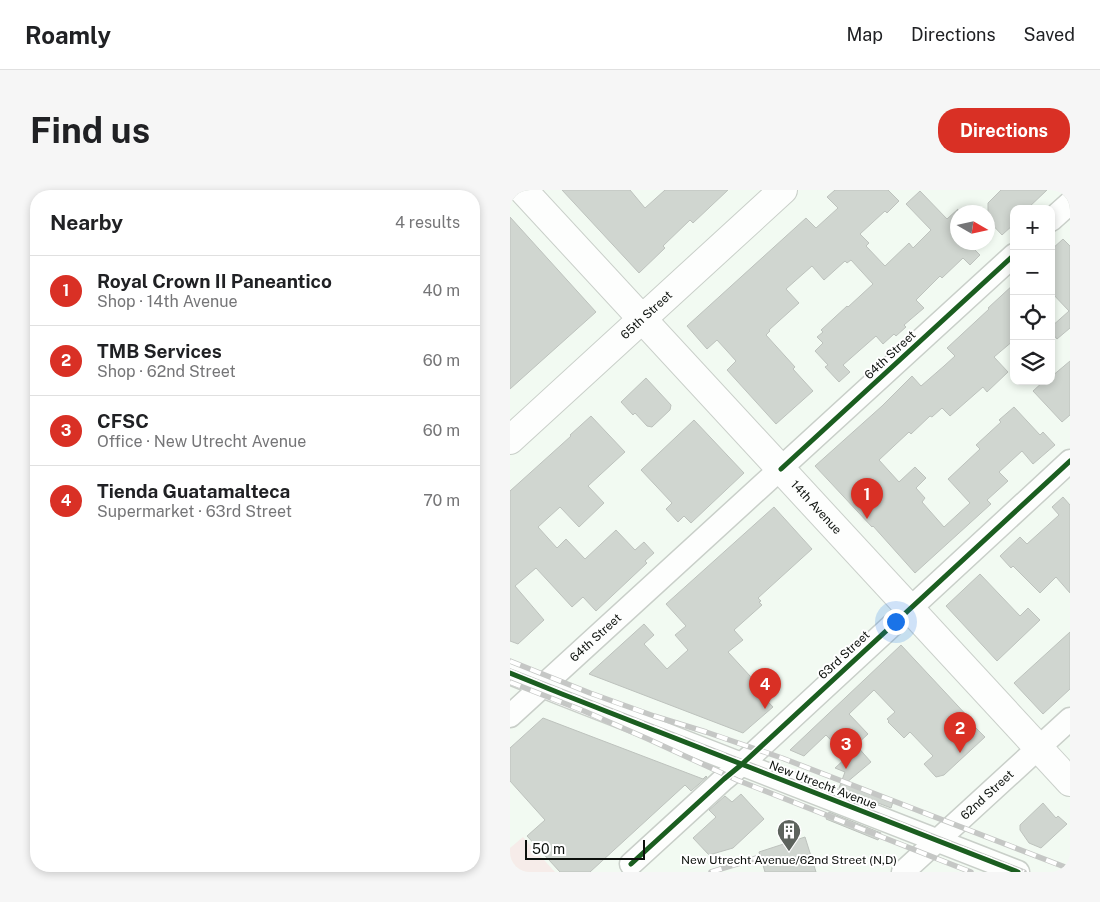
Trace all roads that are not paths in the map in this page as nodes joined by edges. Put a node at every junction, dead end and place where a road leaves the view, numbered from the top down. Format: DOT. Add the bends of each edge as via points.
graph roads {
  1 [pos="523,190"];
  2 [pos="783,190"];
  3 [pos="1070,203"];
  4 [pos="1055,216"];
  5 [pos="1010,259"];
  6 [pos="643,319"];
  7 [pos="510,440"];
  8 [pos="1070,461"];
  9 [pos="781,469"];
  10 [pos="909,608"];
  11 [pos="510,672"];
  12 [pos="543,687"];
  13 [pos="510,716"];
  14 [pos="1070,719"];
  15 [pos="1038,748"];
  16 [pos="741,765"];
  17 [pos="1070,782"];
  18 [pos="938,840"];
  19 [pos="631,864"];
  20 [pos="903,872"];
  21 [pos="1018,872"];
  1 -- 6 [label="main road, 14th Avenue"];
  2 -- 6 [label="main road, 65th Street"];
  3 -- 4 [label="street"];
  5 -- 9 [label="street, 64th Street"];
  6 -- 7 [label="main road, 65th Street"];
  6 -- 9 [label="main road, 14th Avenue"];
  8 -- 10 [label="street, 63rd Street"];
  9 -- 10 [label="main road, 14th Avenue"];
  9 -- 12 [label="street, 64th Street"];
  10 -- 15 [label="main road, 14th Avenue"];
  10 -- 16 [label="street, 63rd Street"];
  11 -- 12 [label="street, New Utrecht Avenue"];
  12 -- 13 [label="street, 64th Street"];
  12 -- 16 [label="street, New Utrecht Avenue"];
  14 -- 15 [label="street, 62nd Street"];
  15 -- 17 [label="main road, 14th Avenue"];
  15 -- 18 [label="street, 62nd Street"];
  16 -- 18 [label="street, New Utrecht Avenue"];
  16 -- 19 [label="street, 63rd Street"];
  18 -- 20 [label="street, 62nd Street"];
  18 -- 21 [label="street, New Utrecht Avenue"];
}
